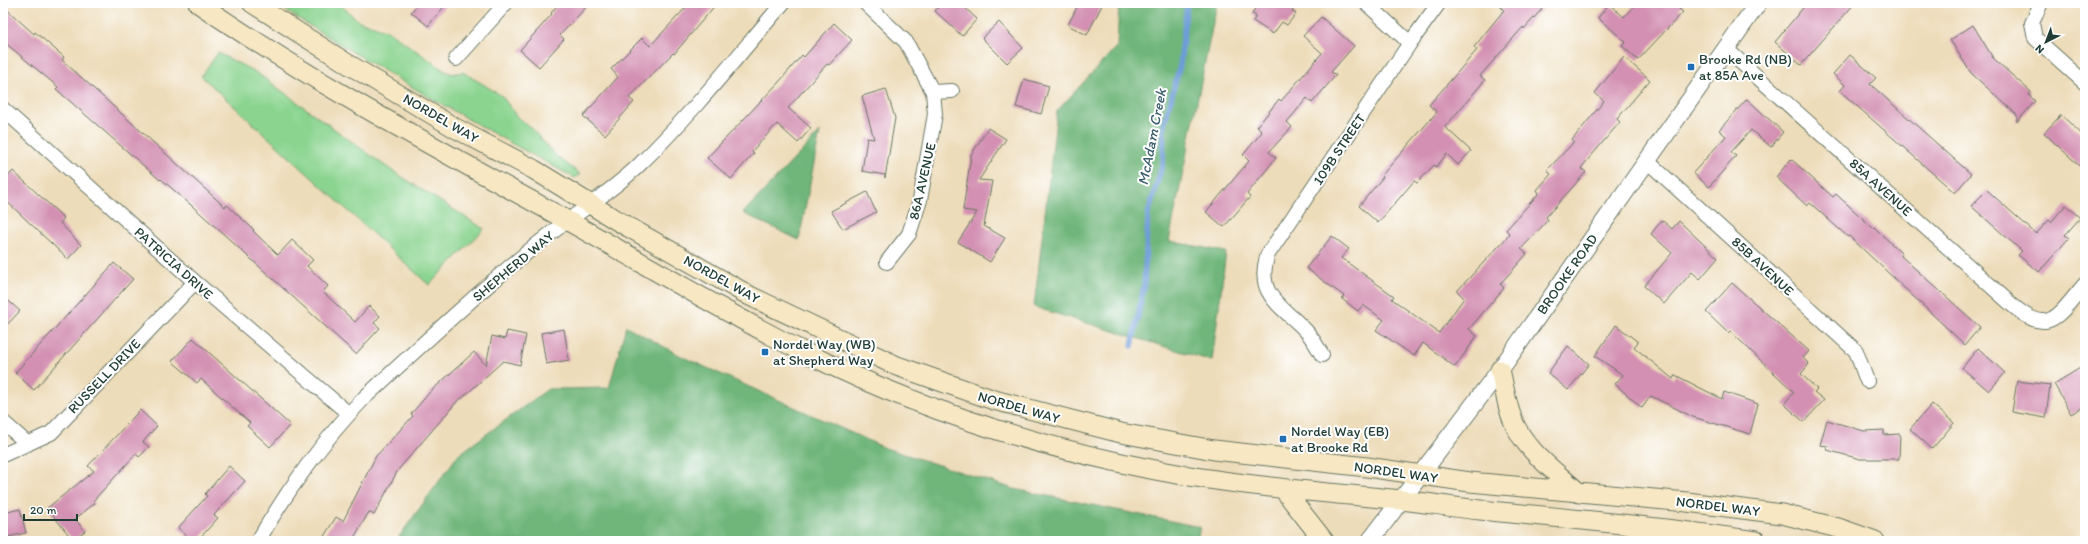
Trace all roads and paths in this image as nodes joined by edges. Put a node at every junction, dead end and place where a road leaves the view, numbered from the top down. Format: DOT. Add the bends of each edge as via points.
graph roads {
  1 [pos="198,3"];
  2 [pos="252,3"];
  3 [pos="506,3"];
  4 [pos="783,3"];
  5 [pos="865,3"];
  6 [pos="1366,3"];
  7 [pos="1439,3"];
  8 [pos="1758,3"];
  9 [pos="2041,3"];
  10 [pos="1410,43"];
  11 [pos="1725,48"];
  12 [pos="456,59"];
  13 [pos="2085,84"];
  14 [pos="952,91"];
  15 [pos="933,92"];
  16 [pos="3,109"];
  17 [pos="1646,160"];
  18 [pos="591,204"];
  19 [pos="568,220"];
  20 [pos="887,262"];
  21 [pos="194,282"];
  22 [pos="2085,284"];
  23 [pos="1322,355"];
  24 [pos="1500,370"];
  25 [pos="1867,381"];
  26 [pos="349,414"];
  27 [pos="3,422"];
  28 [pos="28,444"];
  29 [pos="3,455"];
  30 [pos="1420,474"];
  31 [pos="1284,490"];
  32 [pos="1579,493"];
  33 [pos="1401,500"];
  34 [pos="258,541"];
  35 [pos="1324,541"];
  36 [pos="1370,541"];
  37 [pos="1756,541"];
  38 [pos="1875,541"];
  1 -- 19 [label="main road, NORDEL WAY" via="332,88"];
  2 -- 18 [label="main road, NORDEL WAY" via="455,128 533,169"];
  3 -- 12 [label="street"];
  4 -- 18 [label="street, SHEPHERD WAY" via="664,140 614,188"];
  5 -- 15 [label="street, 86A AVENUE" via="906,42"];
  6 -- 10 [label="street"];
  7 -- 10 [label="street, 109B STREET"];
  8 -- 11 [label="street, BROOKE ROAD"];
  9 -- 13 [label="street" via="2032,23 2036,38"];
  10 -- 23 [label="street, 109B STREET" via="1268,254 1264,268 1270,294 1278,306 1306,330"];
  11 -- 17 [label="street, BROOKE ROAD"];
  11 -- 22 [label="street, 85A AVENUE" via="2010,304 2030,319 2039,322 2058,315"];
  14 -- 15 [label="street"];
  15 -- 20 [label="street, 86A AVENUE" via="935,114 920,200 909,234"];
  16 -- 21 [label="street, PATRICIA DRIVE"];
  17 -- 24 [label="street, BROOKE ROAD"];
  17 -- 25 [label="street, 85B AVENUE" via="1856,352"];
  18 -- 19 [label="street, SHEPHERD WAY"];
  18 -- 30 [label="main road, NORDEL WAY" via="750,296 804,323 897,366 994,400 1066,420 1179,444 1250,455"];
  19 -- 26 [label="street, SHEPHERD WAY" via="461,310"];
  19 -- 31 [label="main road, NORDEL WAY" via="688,291 800,350 941,412 987,428 1114,462 1210,480"];
  21 -- 26 [label="street, PATRICIA DRIVE"];
  21 -- 28 [label="street, RUSSELL DRIVE" via="51,433"];
  24 -- 30 [label="street, BROOKE ROAD"];
  24 -- 32 [label="main road" via="1512,418 1518,430 1538,455"];
  26 -- 34 [label="street, SHEPHERD WAY" via="278,506"];
  27 -- 28 [label="street"];
  28 -- 29 [label="street, RUSSELL DRIVE"];
  30 -- 32 [label="main road, NORDEL WAY" via="1470,482"];
  30 -- 33 [label="street, BROOKE ROAD"];
  31 -- 33 [label="main road, NORDEL WAY"];
  31 -- 35 [label="main road"];
  32 -- 38 [label="main road, NORDEL WAY" via="1687,502 1782,514 1838,528"];
  33 -- 36 [label="street, BROOKE ROAD"];
  33 -- 37 [label="main road, NORDEL WAY"];
}
